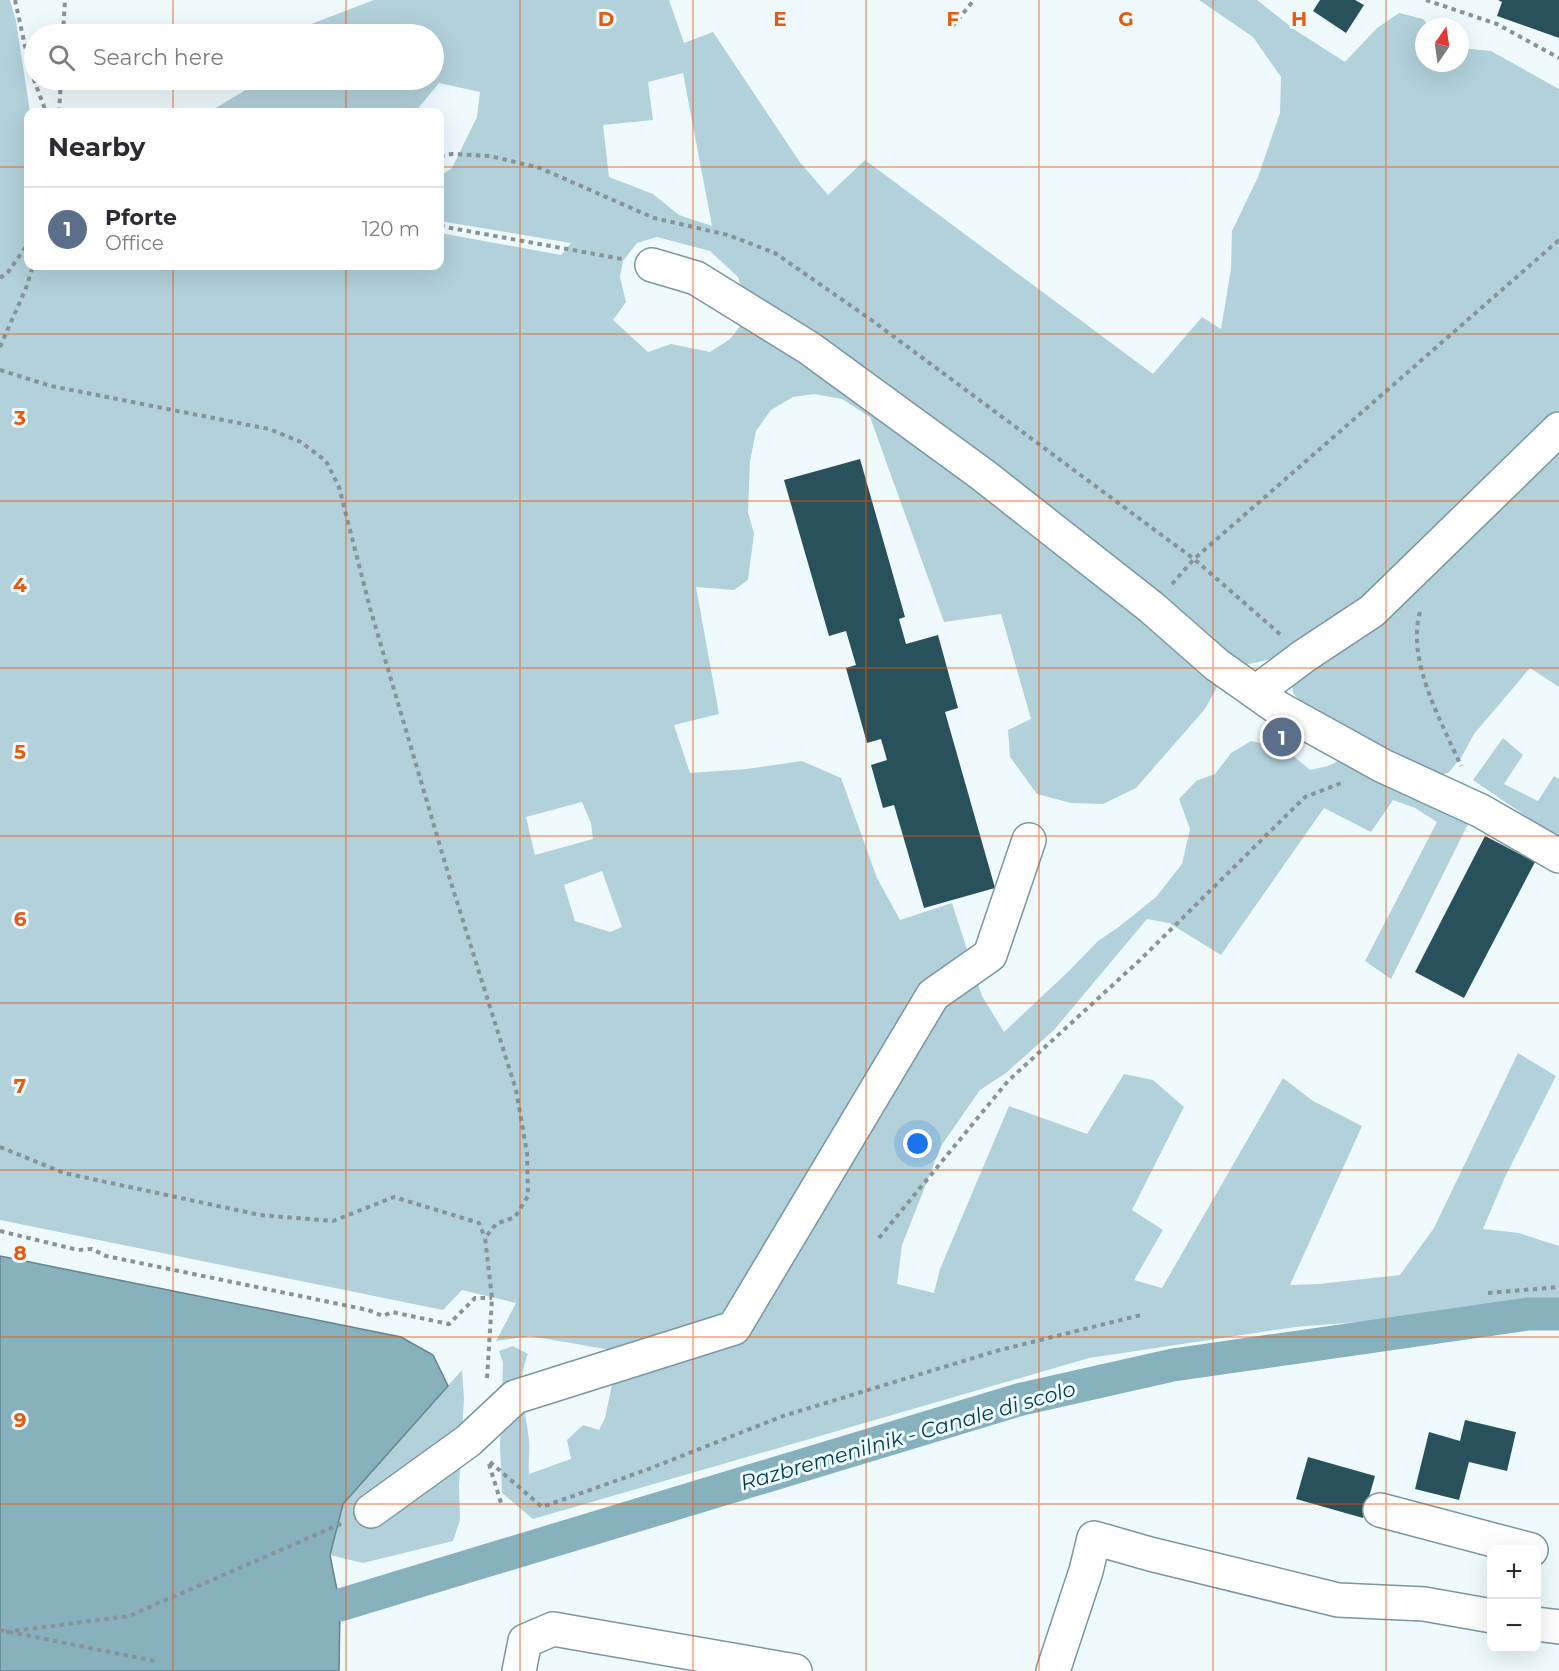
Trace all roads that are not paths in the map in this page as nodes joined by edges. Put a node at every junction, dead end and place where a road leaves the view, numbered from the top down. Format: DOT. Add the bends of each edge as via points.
graph roads {
  1 [pos="652,265"];
  2 [pos="1559,429"];
  3 [pos="1256,692"];
  4 [pos="1029,840"];
  5 [pos="1559,856"];
  6 [pos="371,1510"];
  7 [pos="1380,1510"];
  8 [pos="1512,1545"];
  9 [pos="1541,1552"];
  10 [pos="1559,1556"];
  11 [pos="1487,1615"];
  12 [pos="1541,1625"];
  13 [pos="1559,1627"];
  14 [pos="727,1665"];
  15 [pos="519,1671"];
  16 [pos="795,1671"];
  17 [pos="1053,1671"];
  1 -- 3 [label="street" via="696,278 809,348 983,475"];
  2 -- 3 [label="street" via="1372,611"];
  3 -- 5 [label="street" via="1383,766 1481,811"];
  4 -- 6 [label="street" via="990,955 933,995 734,1328 515,1397 468,1441"];
  7 -- 8 [label="street"];
  9 -- 10 [label="street"];
  11 -- 17 [label="street" via="1424,1604 1338,1600 1094,1538"];
  12 -- 13 [label="street"];
  14 -- 15 [label="street" via="553,1629 525,1641"];
  14 -- 16 [label="street"];
}
